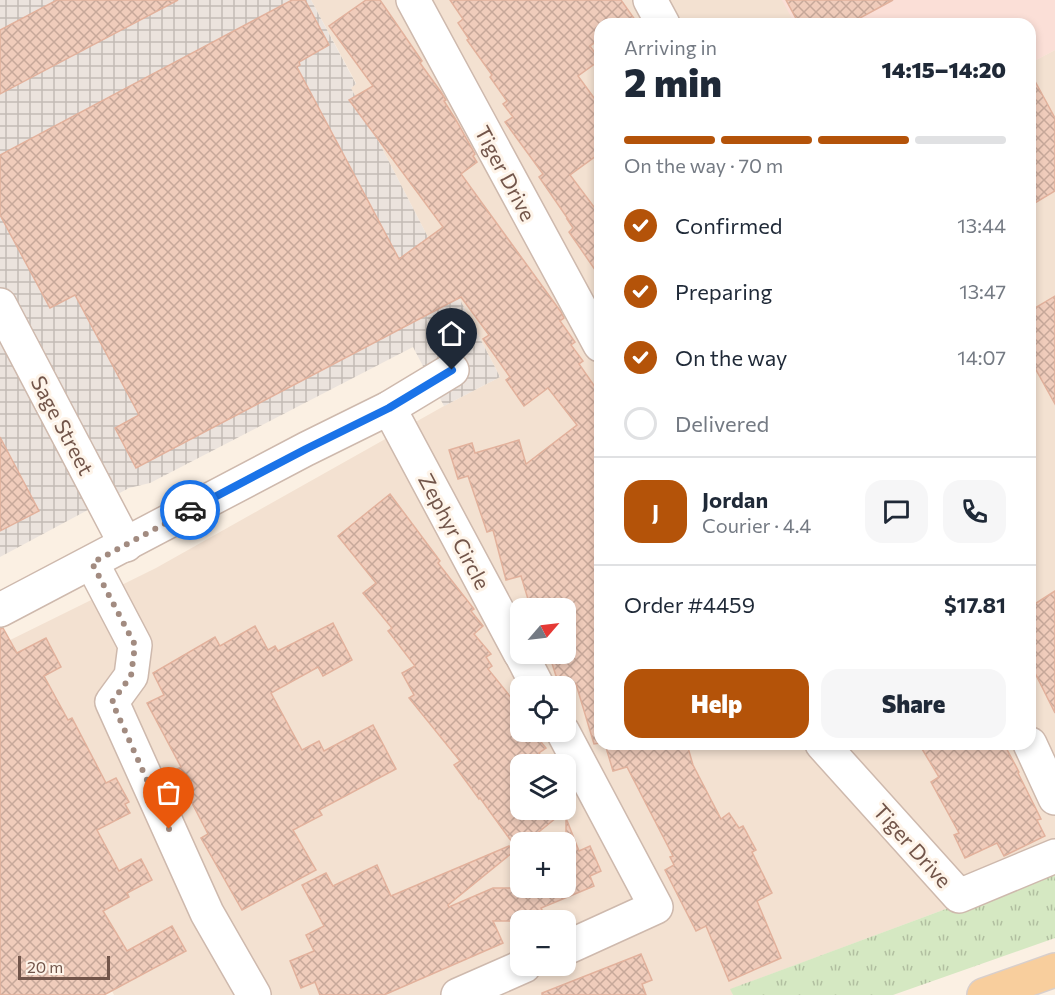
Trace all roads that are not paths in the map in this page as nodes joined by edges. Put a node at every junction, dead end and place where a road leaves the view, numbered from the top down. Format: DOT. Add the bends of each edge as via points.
graph roads {
  1 [pos="412,0"];
  2 [pos="650,0"];
  3 [pos="660,18"];
  4 [pos="0,305"];
  5 [pos="594,334"];
  6 [pos="452,370"];
  7 [pos="389,408"];
  8 [pos="126,545"];
  9 [pos="92,563"];
  10 [pos="0,610"];
  11 [pos="510,634"];
  12 [pos="567,742"];
  13 [pos="827,750"];
  14 [pos="1033,750"];
  15 [pos="1055,798"];
  16 [pos="1055,856"];
  17 [pos="576,943"];
  18 [pos="1055,970"];
  19 [pos="510,972"];
  20 [pos="254,995"];
  21 [pos="458,995"];
  22 [pos="984,995"];
  1 -- 5 [label="street, Tiger Drive"];
  2 -- 3 [label="street"];
  4 -- 8 [label="street, Sage Street"];
  6 -- 7 [label="street"];
  7 -- 8 [label="street"];
  7 -- 11 [label="street, Zephyr Circle"];
  8 -- 9 [label="street"];
  9 -- 10 [label="street"];
  9 -- 20 [label="street" via="135,645 131,676 112,702 207,913"];
  12 -- 17 [label="street" via="656,907"];
  13 -- 16 [label="street, Tiger Drive" via="959,896"];
  14 -- 15 [label="street"];
  18 -- 22 [label="main road"];
  19 -- 21 [label="street"];
}
